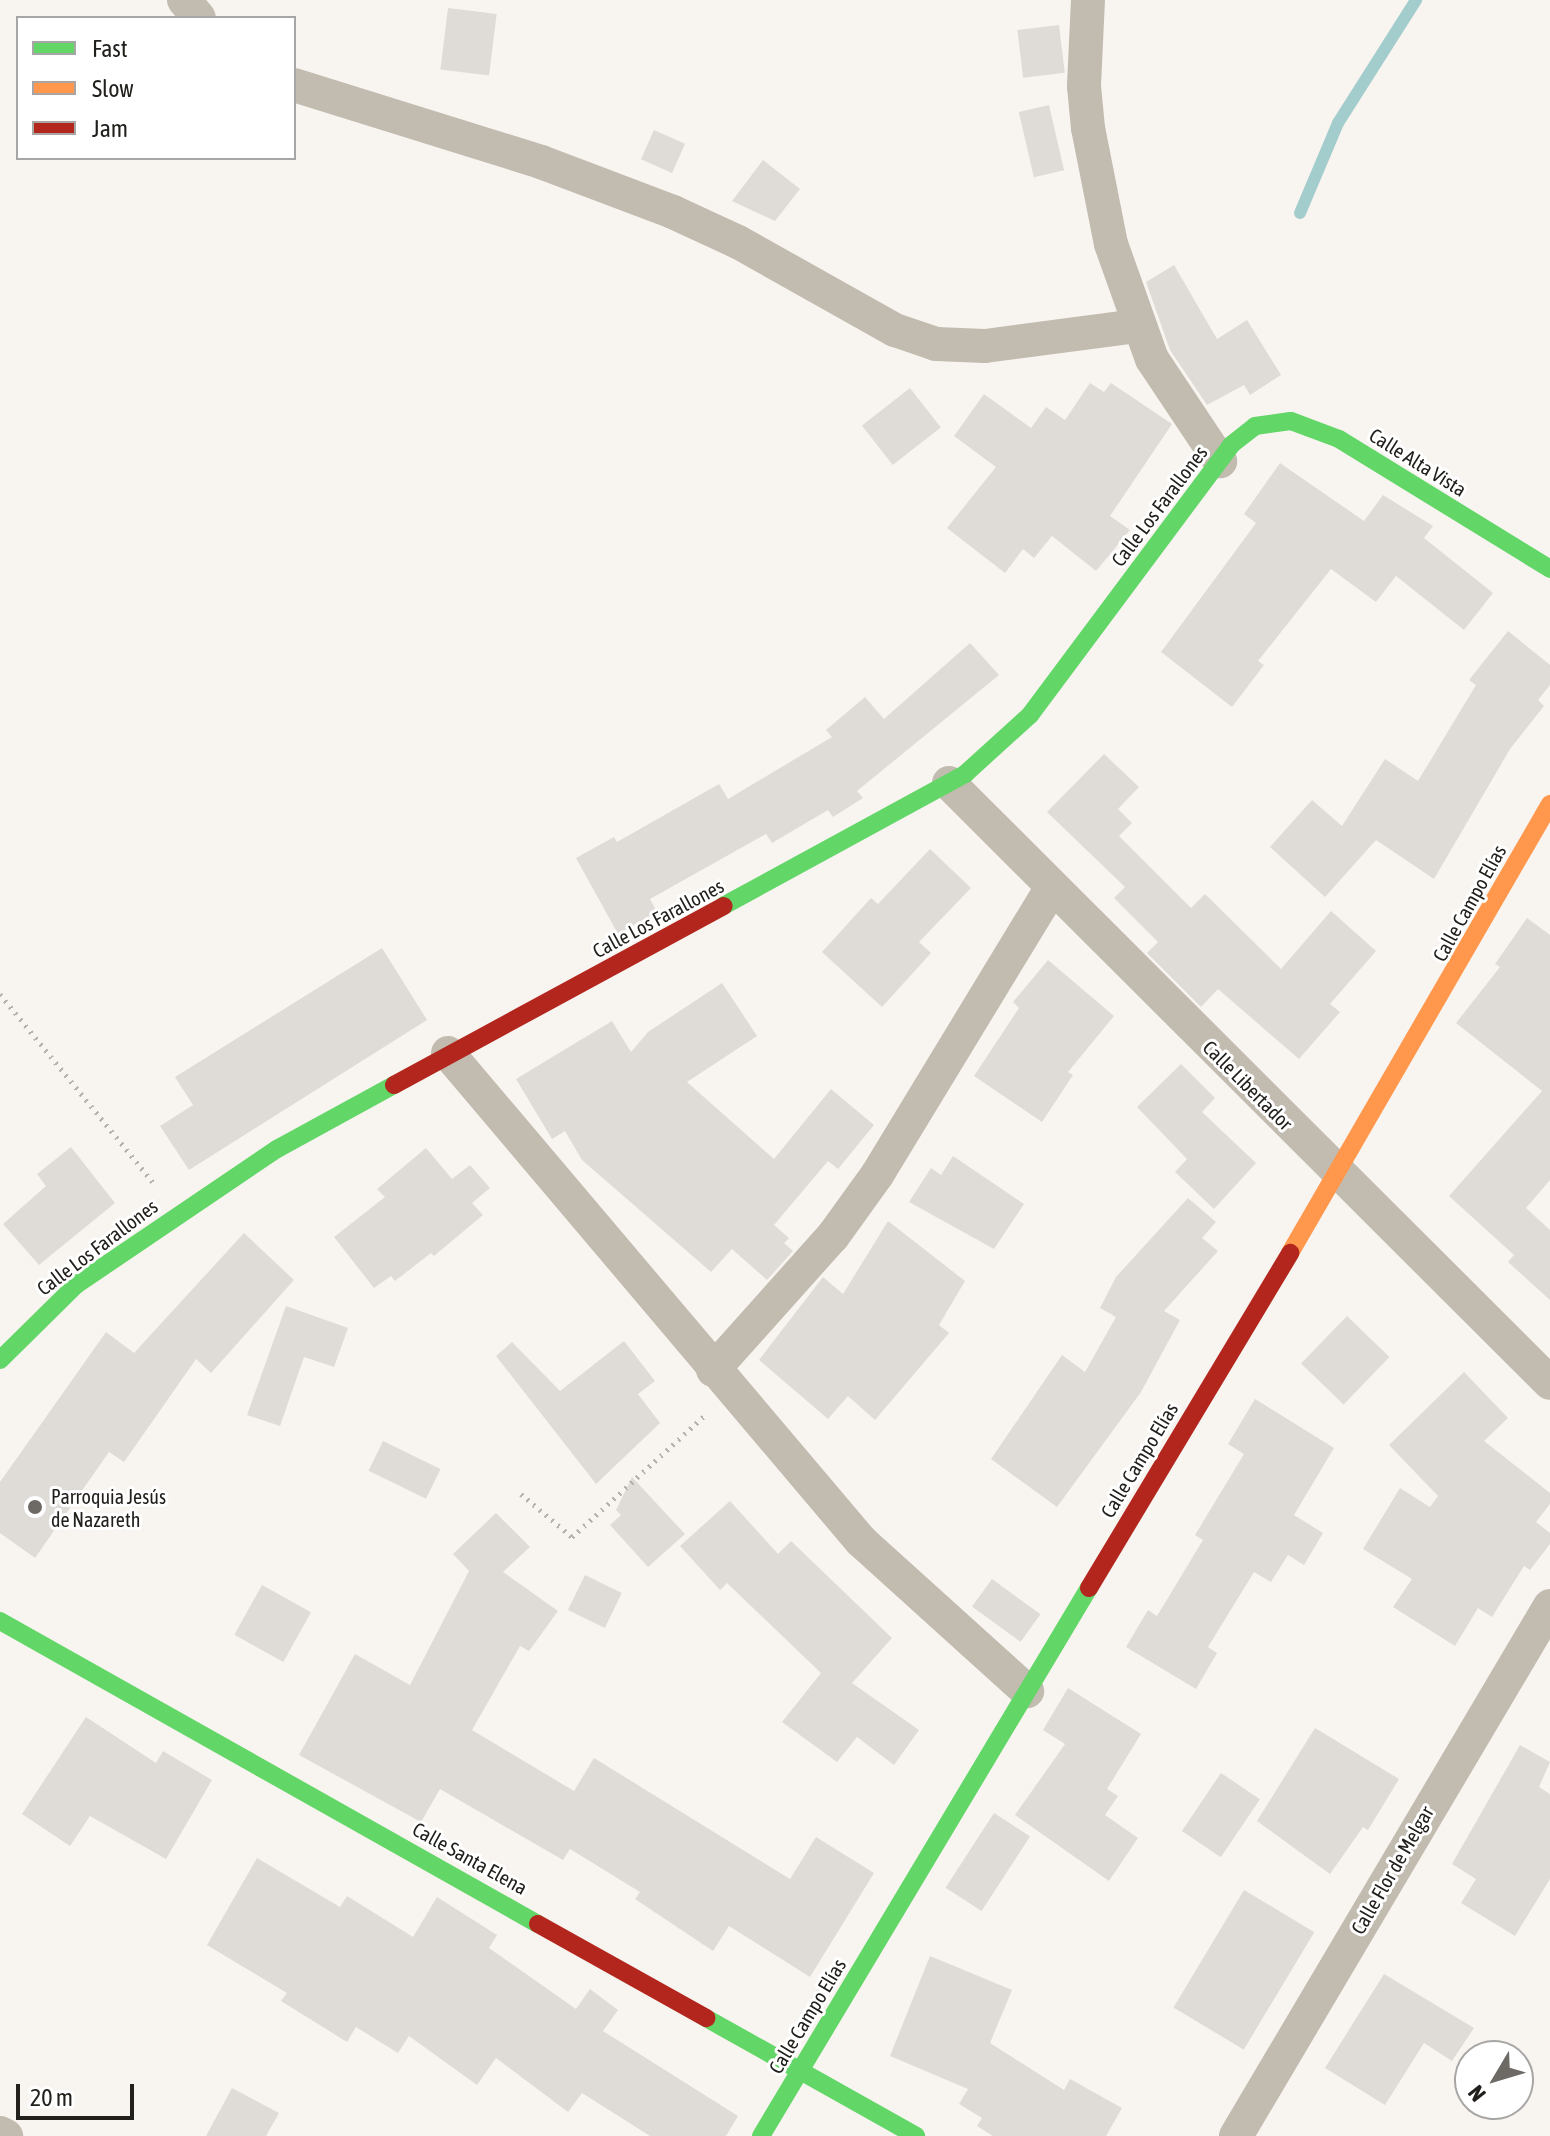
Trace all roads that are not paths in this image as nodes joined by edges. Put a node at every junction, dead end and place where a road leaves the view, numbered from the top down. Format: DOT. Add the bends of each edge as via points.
graph roads {
  1 [pos="184,0"];
  2 [pos="1088,0"];
  3 [pos="197,16"];
  4 [pos="296,86"];
  5 [pos="1136,326"];
  6 [pos="1255,426"];
  7 [pos="1220,461"];
  8 [pos="1550,569"];
  9 [pos="949,783"];
  10 [pos="1550,804"];
  11 [pos="1052,887"];
  12 [pos="448,1053"];
  13 [pos="1337,1174"];
  14 [pos="0,1360"];
  15 [pos="722,1381"];
  16 [pos="1550,1383"];
  17 [pos="1550,1606"];
  18 [pos="0,1621"];
  19 [pos="1027,1691"];
  20 [pos="801,2070"];
  21 [pos="0,2133"];
  22 [pos="6,2136"];
  23 [pos="761,2136"];
  24 [pos="916,2136"];
  25 [pos="1236,2136"];
  1 -- 3 [label="street"];
  2 -- 5 [label="street" via="1088,128 1111,244"];
  4 -- 5 [label="street" via="527,157 673,212 738,242 895,330 936,344 985,346"];
  5 -- 7 [label="street"];
  6 -- 7 [label="street, Calle Los Farallones"];
  6 -- 8 [label="street, Calle Alta Vista" via="1291,421 1339,439"];
  7 -- 9 [label="street, Calle Los Farallones" via="1030,715 1003,745"];
  9 -- 11 [label="street, Calle Libertador"];
  9 -- 12 [label="street, Calle Los Farallones"];
  10 -- 13 [label="street, Calle Campo Elías"];
  11 -- 13 [label="street, Calle Libertador"];
  11 -- 15 [label="street" via="877,1175"];
  12 -- 14 [label="street, Calle Los Farallones" via="277,1149 178,1215 76,1285"];
  12 -- 15 [label="street"];
  13 -- 16 [label="street, Calle Libertador"];
  13 -- 19 [label="street, Calle Campo Elías"];
  15 -- 19 [label="street" via="861,1541"];
  17 -- 25 [label="street, Calle Flor de Melgar"];
  18 -- 20 [label="street, Calle Santa Elena"];
  19 -- 20 [label="street, Calle Campo Elías"];
  20 -- 23 [label="street, Calle Campo Elías"];
  20 -- 24 [label="street, Calle Santa Elena"];
  21 -- 22 [label="street"];
}
